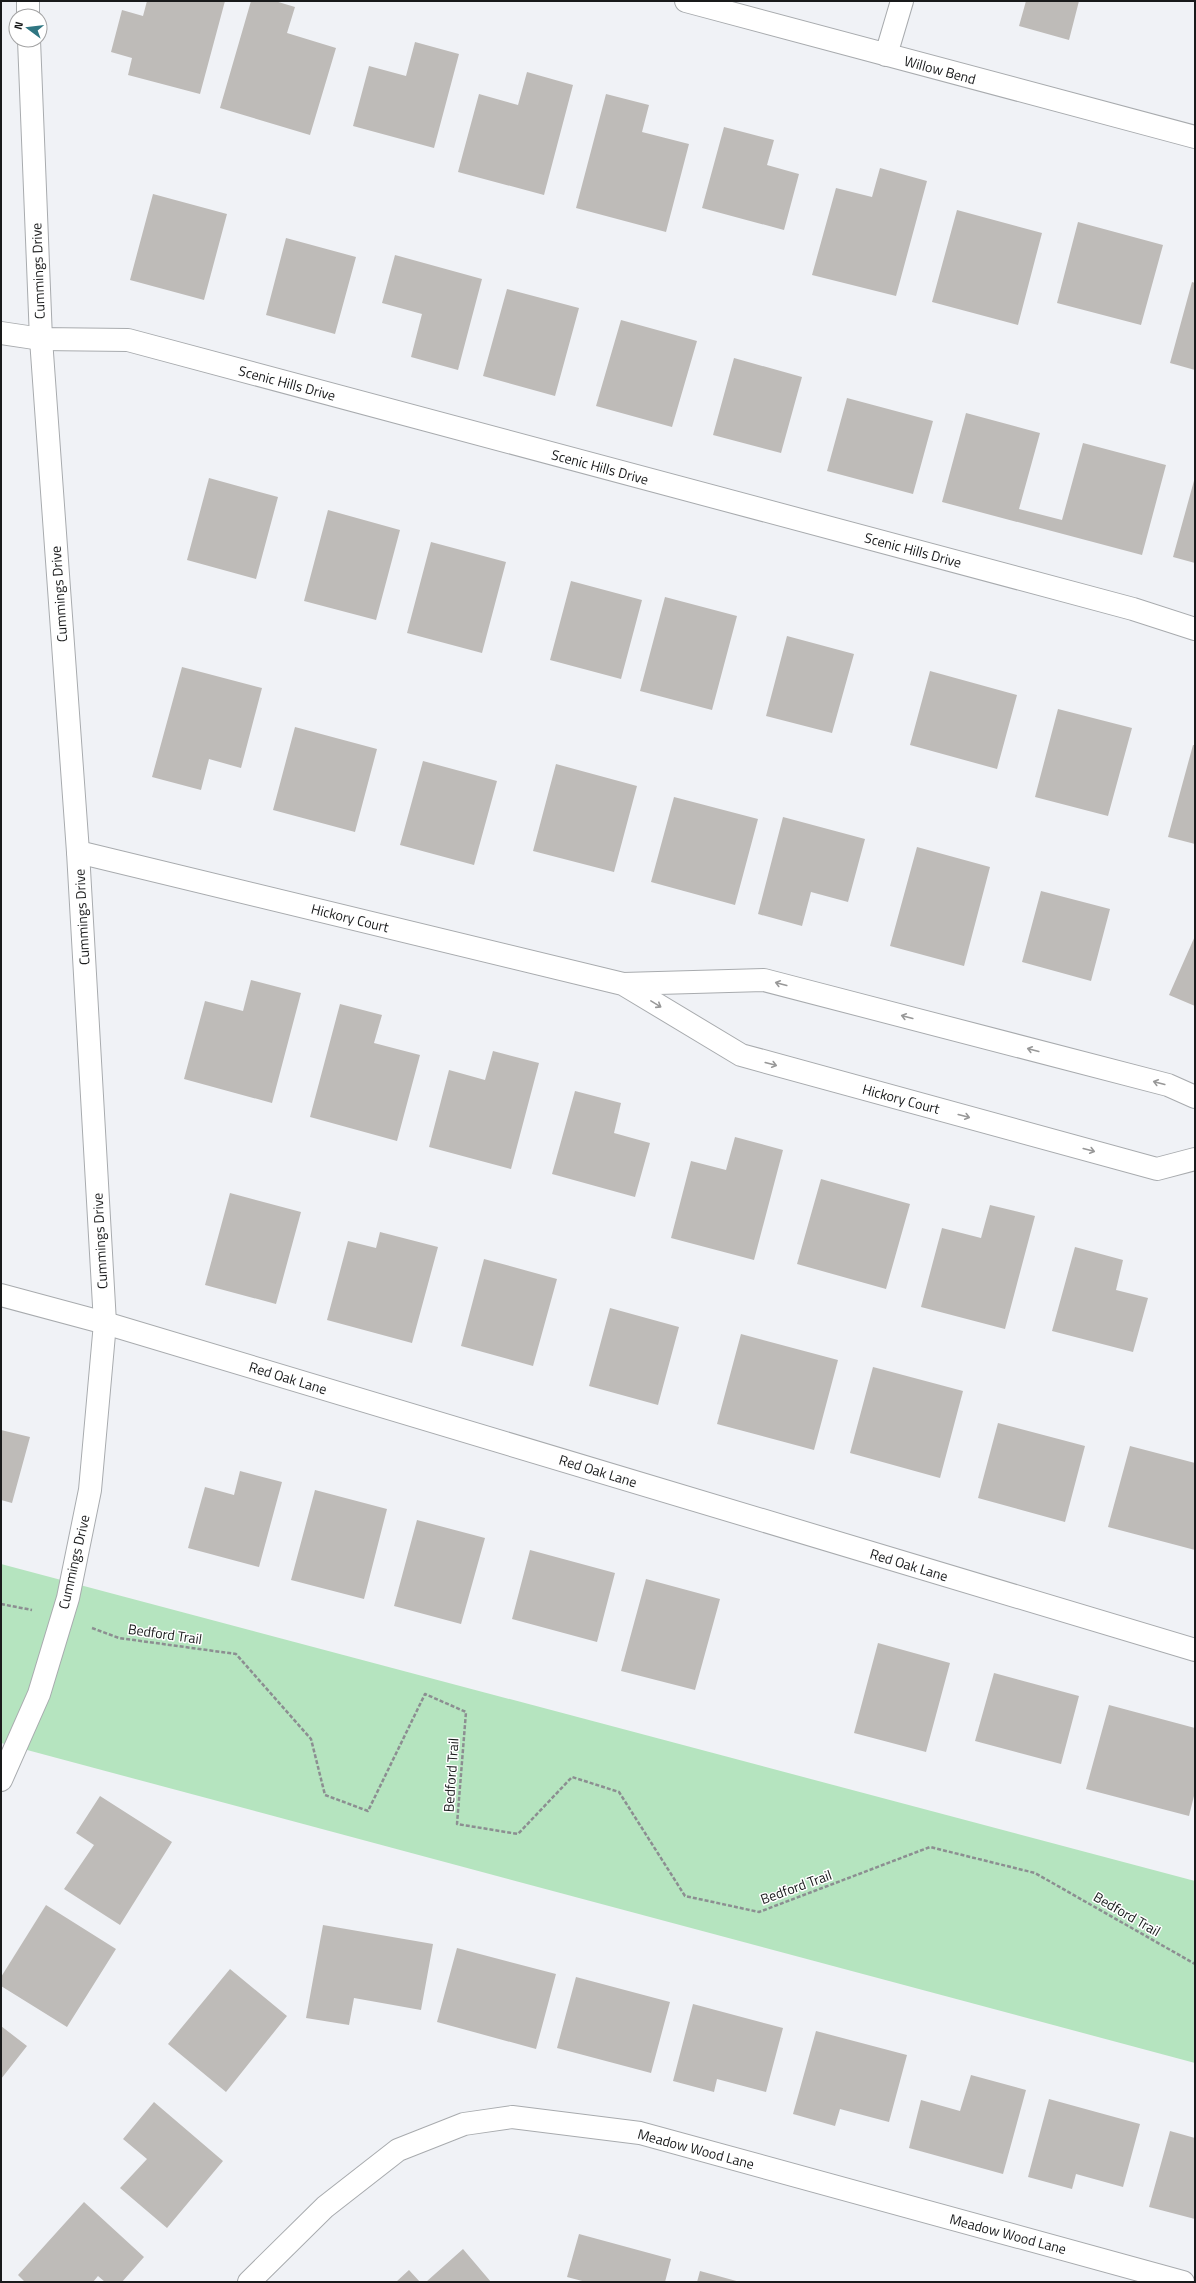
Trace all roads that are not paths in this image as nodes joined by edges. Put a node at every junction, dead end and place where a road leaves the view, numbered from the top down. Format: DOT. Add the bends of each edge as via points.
graph roads {
  1 [pos="686,1"];
  2 [pos="902,1"];
  3 [pos="29,48"];
  4 [pos="886,55"];
  5 [pos="1195,137"];
  6 [pos="1,333"];
  7 [pos="41,340"];
  8 [pos="1195,630"];
  9 [pos="78,852"];
  10 [pos="623,984"];
  11 [pos="1195,1097"];
  12 [pos="1195,1158"];
  13 [pos="1,1295"];
  14 [pos="105,1324"];
  15 [pos="1195,1650"];
  16 [pos="1,1780"];
  17 [pos="249,2282"];
  18 [pos="1183,2282"];
  1 -- 4 [label="street, Willow Bend"];
  2 -- 4 [label="street"];
  3 -- 7 [label="street, Cummings Drive"];
  4 -- 5 [label="street, Willow Bend"];
  6 -- 7 [label="street, Scenic Hills Drive"];
  7 -- 8 [label="street, Scenic Hills Drive" via="128,340 1133,609"];
  7 -- 9 [label="street, Cummings Drive"];
  9 -- 10 [label="street, Hickory Court"];
  9 -- 14 [label="street, Cummings Drive"];
  11 -- 10 [label="street, Hickory Court, one-way" via="1168,1085 764,980"];
  10 -- 12 [label="street, Hickory Court, one-way" via="741,1056 1157,1169"];
  13 -- 14 [label="street, Red Oak Lane"];
  14 -- 15 [label="street, Red Oak Lane"];
  14 -- 16 [label="street, Cummings Drive" via="90,1490 62,1617 39,1694"];
  17 -- 18 [label="street, Meadow Wood Lane" via="325,2206 398,2150 464,2124 512,2117 640,2133"];
}
